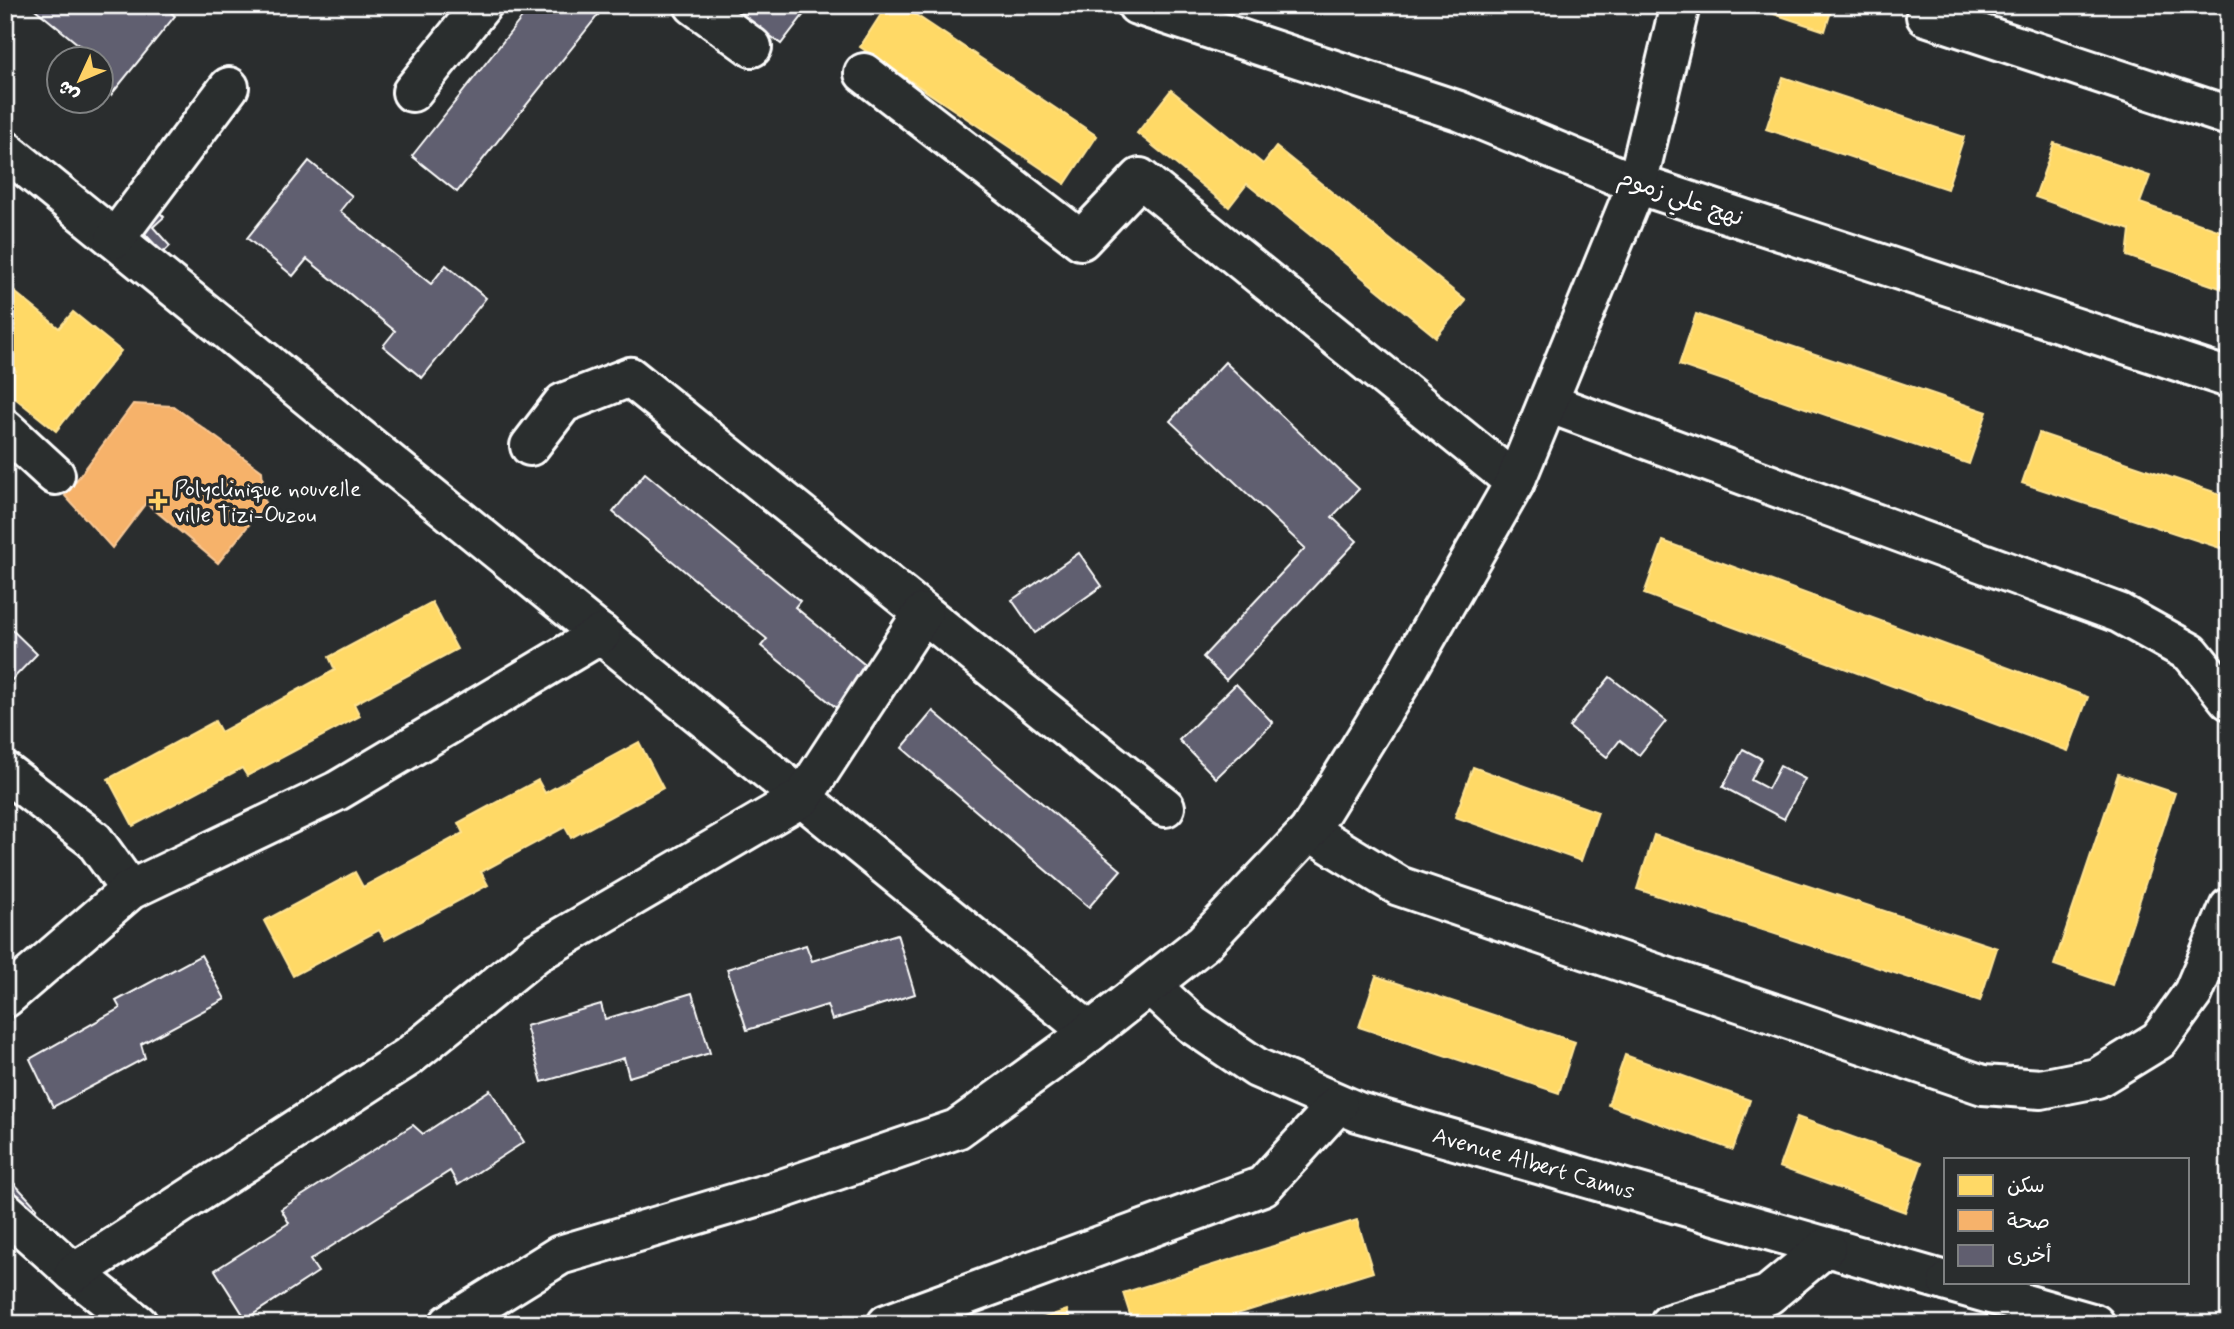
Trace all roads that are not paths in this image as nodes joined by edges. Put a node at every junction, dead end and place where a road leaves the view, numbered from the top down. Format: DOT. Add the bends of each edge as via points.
graph roads {
  1 [pos="482,5"];
  2 [pos="694,5"];
  3 [pos="1137,5"];
  4 [pos="1680,5"];
  5 [pos="1926,16"];
  6 [pos="752,47"];
  7 [pos="864,73"];
  8 [pos="229,87"];
  9 [pos="412,92"];
  10 [pos="2229,117"];
  11 [pos="5,150"];
  12 [pos="1637,184"];
  13 [pos="115,239"];
  14 [pos="2229,378"];
  15 [pos="1548,402"];
  16 [pos="5,429"];
  17 [pos="530,446"];
  18 [pos="55,475"];
  19 [pos="1515,482"];
  20 [pos="923,612"];
  21 [pos="601,634"];
  22 [pos="2229,700"];
  23 [pos="5,772"];
  24 [pos="803,797"];
  25 [pos="1165,807"];
  26 [pos="1309,831"];
  27 [pos="130,890"];
  28 [pos="2229,908"];
  29 [pos="1150,985"];
  30 [pos="5,998"];
  31 [pos="1090,1032"];
  32 [pos="1338,1104"];
  33 [pos="5,1211"];
  34 [pos="1826,1247"];
  35 [pos="74,1273"];
  36 [pos="1944,1280"];
  37 [pos="1957,1284"];
  38 [pos="138,1324"];
  39 [pos="449,1324"];
  40 [pos="887,1324"];
  41 [pos="1669,1324"];
  42 [pos="2095,1324"];
  1 -- 9 [label="street"];
  2 -- 6 [label="street"];
  3 -- 12 [label="street, نهج علي زموم" via="1459,111"];
  4 -- 12 [label="street"];
  5 -- 10 [label="street"];
  7 -- 19 [label="street" via="1081,240 1140,178"];
  8 -- 13 [label="street"];
  11 -- 13 [label="street"];
  12 -- 14 [label="street, نهج علي زموم"];
  12 -- 15 [label="street"];
  13 -- 21 [label="street"];
  15 -- 19 [label="street"];
  15 -- 22 [label="street" via="2119,613 2190,653"];
  16 -- 18 [label="street"];
  17 -- 20 [label="street" via="563,403 630,377"];
  19 -- 26 [label="street"];
  20 -- 24 [label="street"];
  20 -- 25 [label="street"];
  21 -- 24 [label="street"];
  21 -- 27 [label="street" via="337,791"];
  23 -- 27 [label="street" via="94,840"];
  24 -- 31 [label="street"];
  24 -- 35 [label="street" via="536,953 408,1057"];
  26 -- 28 [label="street" via="1399,886 1983,1085 2041,1089 2097,1078 2159,1040 2193,993"];
  26 -- 29 [label="street" via="1203,943"];
  27 -- 30 [label="street"];
  29 -- 31 [label="street"];
  29 -- 32 [label="street, Avenue Albert Camus" via="1192,1024 1257,1068"];
  31 -- 39 [label="street" via="957,1129 776,1191 560,1255"];
  32 -- 34 [label="street, Avenue Albert Camus"];
  32 -- 40 [label="street" via="1263,1186"];
  33 -- 35 [label="street"];
  34 -- 36 [label="street, Avenue Albert Camus"];
  34 -- 41 [label="street" via="1768,1295"];
  35 -- 38 [label="street"];
  37 -- 42 [label="street, Avenue Albert Camus"];
}
